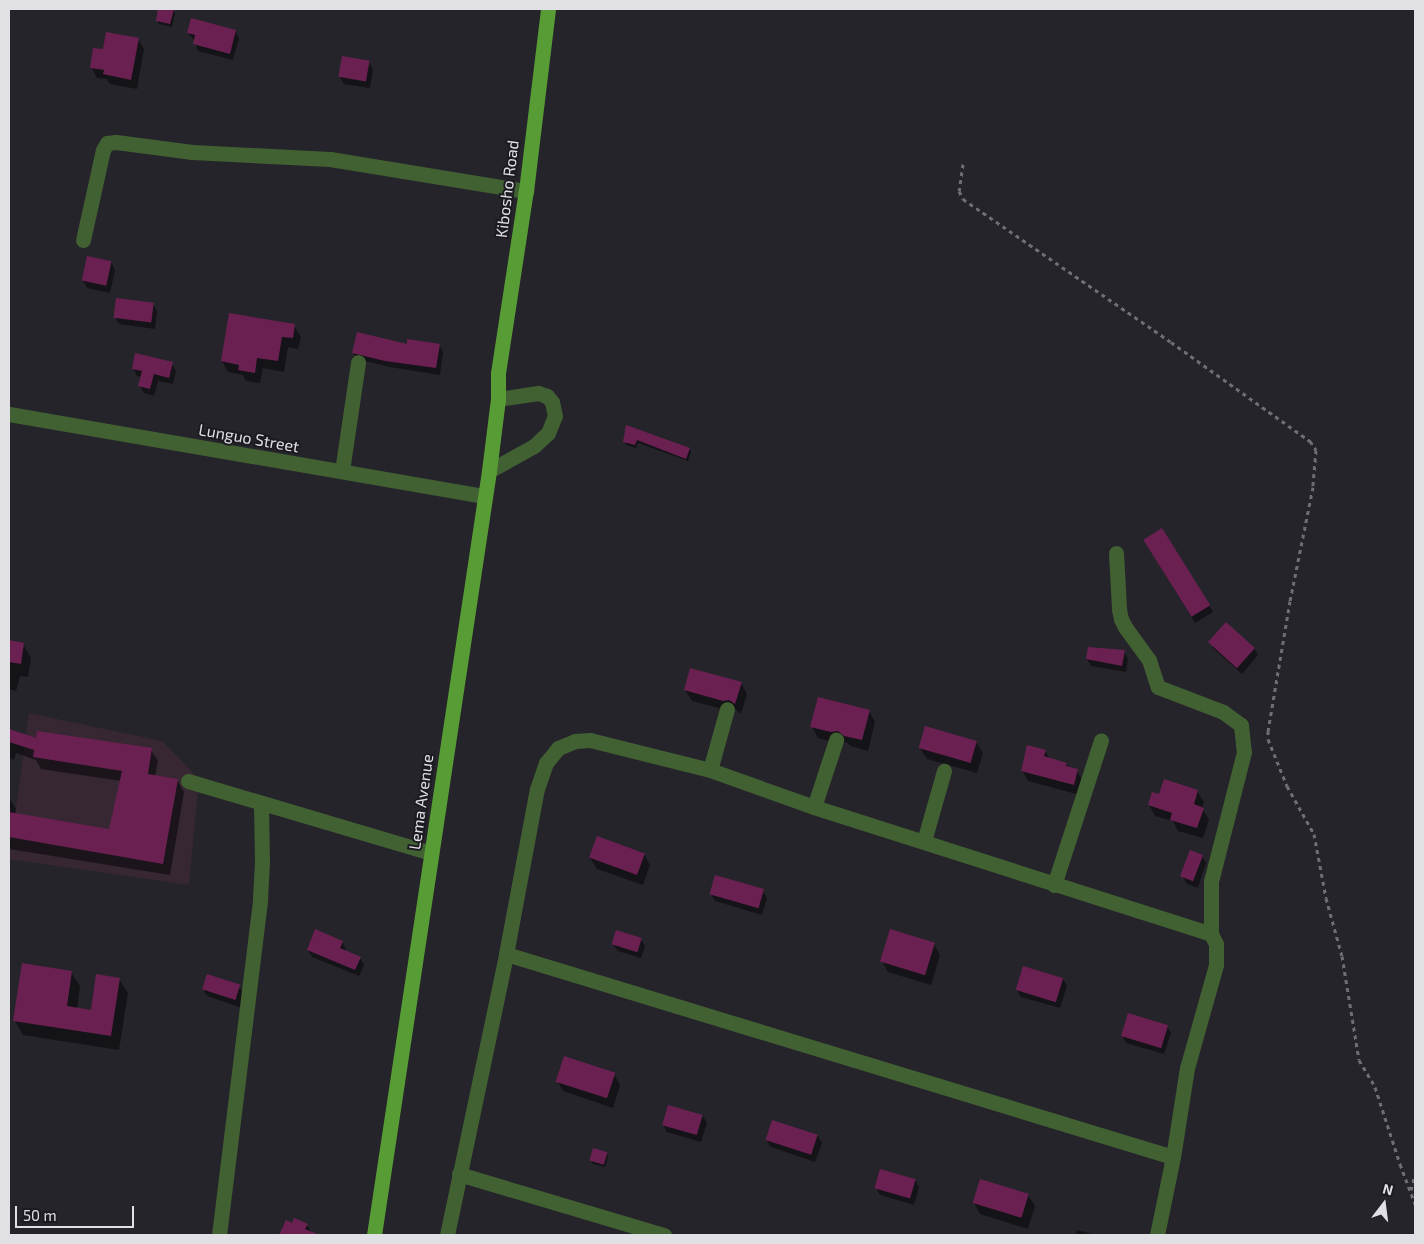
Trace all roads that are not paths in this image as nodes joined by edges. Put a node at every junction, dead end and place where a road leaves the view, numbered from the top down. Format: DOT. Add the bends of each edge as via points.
graph roads {
  1 [pos="548,9"];
  2 [pos="526,191"];
  3 [pos="83,240"];
  4 [pos="358,362"];
  5 [pos="498,373"];
  6 [pos="498,399"];
  7 [pos="9,414"];
  8 [pos="489,471"];
  9 [pos="342,472"];
  10 [pos="484,496"];
  11 [pos="1116,553"];
  12 [pos="727,709"];
  13 [pos="836,740"];
  14 [pos="1101,740"];
  15 [pos="710,770"];
  16 [pos="944,771"];
  17 [pos="188,782"];
  18 [pos="261,804"];
  19 [pos="814,806"];
  20 [pos="924,841"];
  21 [pos="431,853"];
  22 [pos="1054,885"];
  23 [pos="1211,934"];
  24 [pos="506,954"];
  25 [pos="1173,1157"];
  26 [pos="459,1174"];
  27 [pos="219,1235"];
  28 [pos="374,1235"];
  29 [pos="448,1235"];
  30 [pos="664,1235"];
  31 [pos="1157,1235"];
  1 -- 2 [label="main road, Kibosho Road"];
  2 -- 3 [label="street" via="330,159 192,152 116,142 107,143 103,150"];
  2 -- 5 [label="main road, Kibosho Road"];
  4 -- 9 [label="street"];
  5 -- 6 [label="main road, Lema Avenue"];
  6 -- 8 [label="main road, Lema Avenue"];
  6 -- 8 [label="street" via="538,393 552,402 555,416 548,432 534,446"];
  7 -- 9 [label="street, Lunguo Street"];
  8 -- 10 [label="main road, Lema Avenue"];
  9 -- 10 [label="street, Lunguo Street"];
  10 -- 21 [label="main road, Lema Avenue"];
  11 -- 23 [label="street" via="1121,618 1149,660 1158,686 1223,712 1241,725 1244,752 1211,882"];
  12 -- 15 [label="street"];
  13 -- 19 [label="street"];
  14 -- 22 [label="street"];
  15 -- 19 [label="street"];
  15 -- 24 [label="street" via="590,740 575,740 558,748 546,763 537,789"];
  16 -- 20 [label="street"];
  17 -- 18 [label="street"];
  18 -- 21 [label="street"];
  18 -- 27 [label="street" via="260,899"];
  19 -- 20 [label="street"];
  20 -- 22 [label="street"];
  21 -- 28 [label="main road, Lema Avenue"];
  22 -- 23 [label="street"];
  23 -- 25 [label="street" via="1216,944 1216,965 1187,1068"];
  24 -- 25 [label="street"];
  24 -- 26 [label="street"];
  25 -- 31 [label="street"];
  26 -- 29 [label="street"];
  26 -- 30 [label="street"];
}
